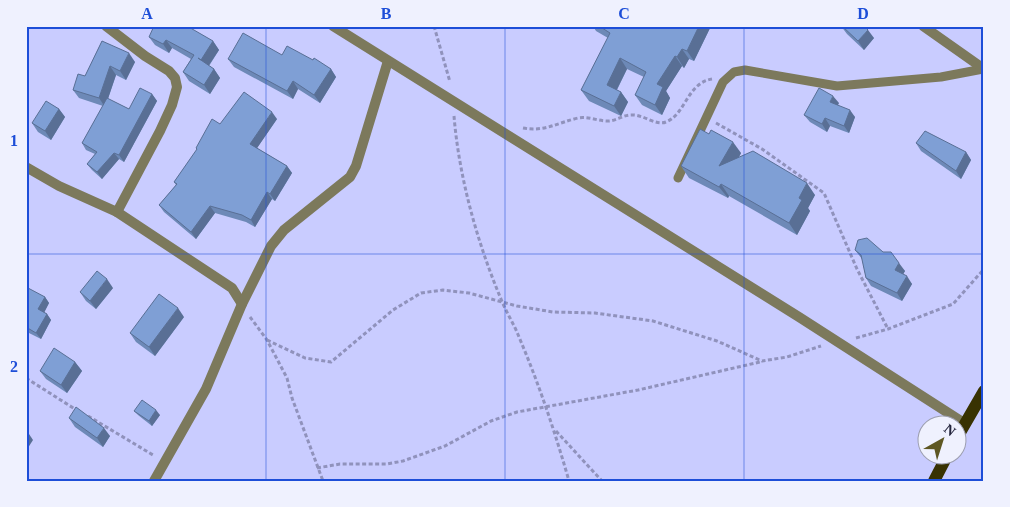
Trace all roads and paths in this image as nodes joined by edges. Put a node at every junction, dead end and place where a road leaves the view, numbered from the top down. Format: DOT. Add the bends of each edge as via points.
graph roads {
  1 [pos="106,26"];
  2 [pos="333,26"];
  3 [pos="434,26"];
  4 [pos="924,26"];
  5 [pos="388,61"];
  6 [pos="983,69"];
  7 [pos="728,76"];
  8 [pos="453,100"];
  9 [pos="704,118"];
  10 [pos="509,134"];
  11 [pos="26,168"];
  12 [pos="678,178"];
  13 [pos="117,212"];
  14 [pos="984,269"];
  15 [pos="501,299"];
  16 [pos="242,304"];
  17 [pos="888,329"];
  18 [pos="268,340"];
  19 [pos="841,343"];
  20 [pos="762,361"];
  21 [pos="26,378"];
  22 [pos="984,391"];
  23 [pos="546,406"];
  24 [pos="950,414"];
  25 [pos="968,417"];
  26 [pos="555,431"];
  27 [pos="164,462"];
  28 [pos="943,464"];
  29 [pos="317,468"];
  30 [pos="154,481"];
  31 [pos="323,481"];
  32 [pos="569,481"];
  33 [pos="602,481"];
  34 [pos="934,481"];
  1 -- 13 [label="street" via="169,71 177,88 160,131"];
  2 -- 5 [label="street"];
  3 -- 8 [label="path"];
  4 -- 6 [label="street"];
  5 -- 8 [label="street"];
  5 -- 16 [label="street" via="350,177 284,230 271,246"];
  6 -- 7 [label="lane" via="941,77 837,86 745,70"];
  7 -- 9 [label="lane"];
  7 -- 10 [label="path" via="704,80 663,123 634,114 609,121 585,117 544,130 521,128"];
  8 -- 10 [label="street"];
  8 -- 15 [label="path" via="457,152 474,218"];
  9 -- 12 [label="lane"];
  9 -- 17 [label="path" via="762,149 824,194"];
  10 -- 19 [label="street"];
  11 -- 13 [label="street"];
  13 -- 16 [label="street" via="232,288"];
  14 -- 17 [label="path" via="953,304"];
  15 -- 18 [label="path" via="443,290 421,293 393,310 331,362 305,358"];
  15 -- 20 [label="path" via="517,306 553,312 595,313 653,321 717,341"];
  15 -- 23 [label="path"];
  16 -- 18 [label="path"];
  16 -- 27 [label="street" via="206,389"];
  17 -- 19 [label="path"];
  18 -- 29 [label="path" via="287,378"];
  19 -- 20 [label="path"];
  19 -- 24 [label="street"];
  20 -- 23 [label="path" via="638,390"];
  21 -- 27 [label="path"];
  22 -- 25 [label="main road"];
  23 -- 26 [label="path"];
  23 -- 29 [label="path" via="491,420 418,458 387,464 354,463"];
  26 -- 32 [label="path"];
  26 -- 33 [label="path"];
  27 -- 30 [label="street"];
  28 -- 34 [label="main road"];
  29 -- 31 [label="path"];
}
